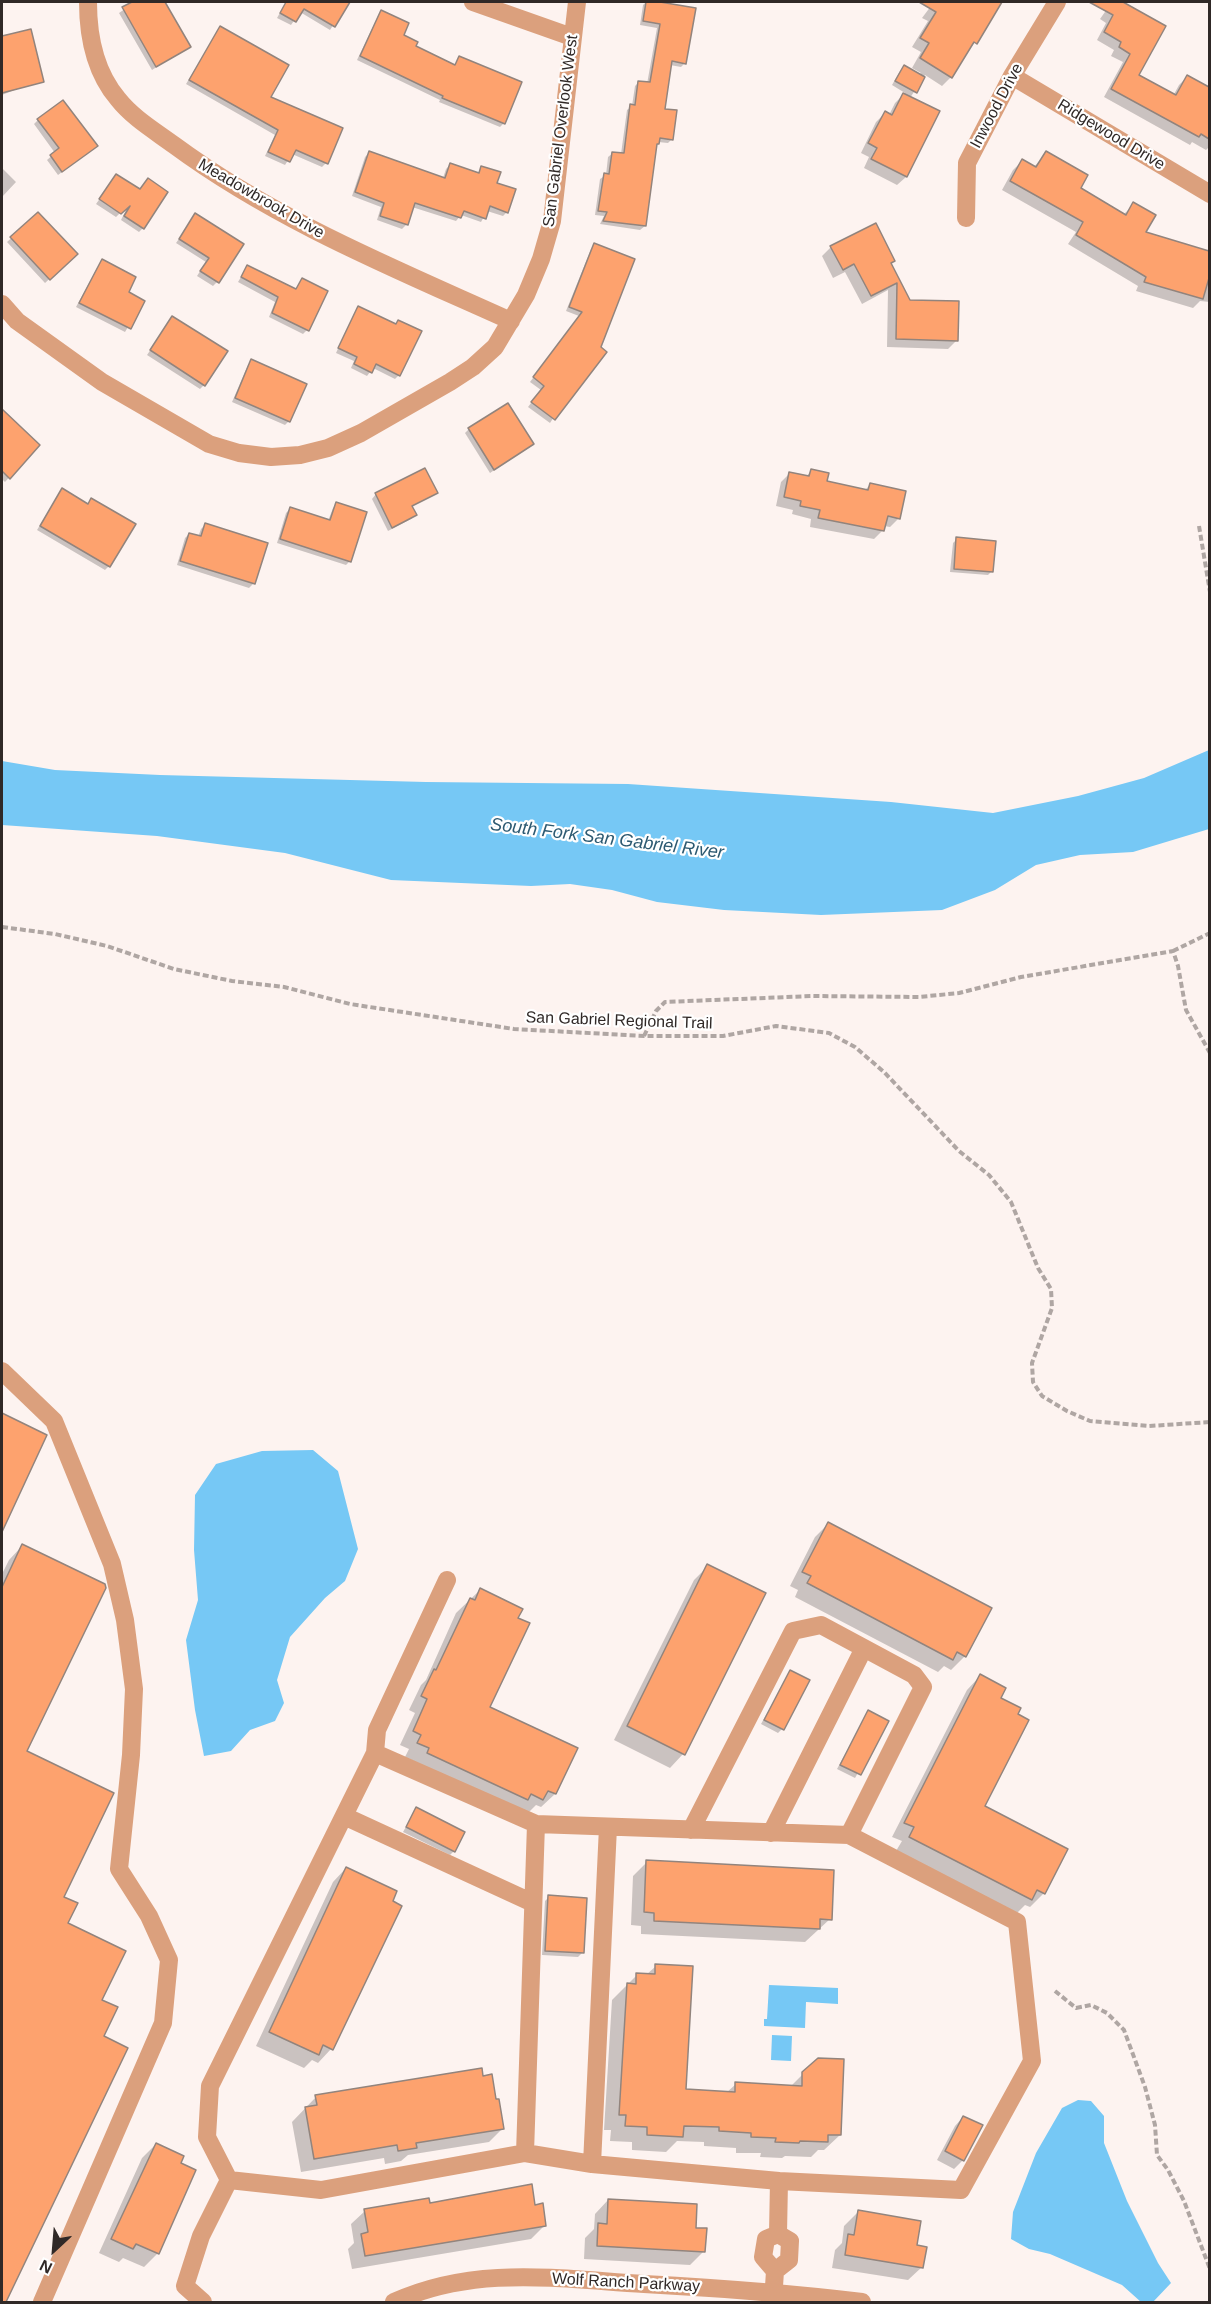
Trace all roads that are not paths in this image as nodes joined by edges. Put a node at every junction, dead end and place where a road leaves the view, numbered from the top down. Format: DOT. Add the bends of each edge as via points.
graph roads {
  1 [pos="88,2"];
  2 [pos="473,2"];
  3 [pos="577,2"];
  4 [pos="1057,2"];
  5 [pos="572,37"];
  6 [pos="1012,76"];
  7 [pos="1209,194"];
  8 [pos="966,218"];
  9 [pos="2,304"];
  10 [pos="510,323"];
  11 [pos="2,1371"];
  12 [pos="447,1580"];
  13 [pos="864,1648"];
  14 [pos="375,1753"];
  15 [pos="344,1816"];
  16 [pos="536,1824"];
  17 [pos="608,1827"];
  18 [pos="691,1830"];
  19 [pos="771,1833"];
  20 [pos="849,1835"];
  21 [pos="533,1903"];
  22 [pos="525,2153"];
  23 [pos="592,2164"];
  24 [pos="230,2180"];
  25 [pos="779,2181"];
  26 [pos="773,2297"];
  27 [pos="42,2302"];
  28 [pos="203,2302"];
  29 [pos="394,2302"];
  30 [pos="862,2302"];
  1 -- 10 [label="street, Meadowbrook Drive" via="92,45 100,71 118,100 139,119 200,164 324,237"];
  2 -- 5 [label="street"];
  3 -- 5 [label="street, San Gabriel Overlook West"];
  4 -- 6 [label="street, Inwood Drive"];
  5 -- 10 [label="street, San Gabriel Overlook West" via="552,221 541,259"];
  6 -- 7 [label="street, Ridgewood Drive"];
  6 -- 8 [label="street, Inwood Drive" via="967,164"];
  9 -- 10 [label="street, San Gabriel Overlook West" via="17,321 102,382 209,444 271,457 328,448 361,433 473,367 495,347"];
  11 -- 27 [label="street" via="54,1421 112,1564 125,1620 134,1689 120,1869 149,1916 169,1960 163,2023"];
  12 -- 14 [label="street" via="377,1730"];
  13 -- 18 [label="street" via="821,1625 793,1631"];
  13 -- 19 [label="street"];
  13 -- 20 [label="street" via="914,1675 923,1687"];
  14 -- 15 [label="street"];
  14 -- 16 [label="street"];
  15 -- 21 [label="street"];
  15 -- 24 [label="street" via="210,2086 207,2137"];
  16 -- 17 [label="street"];
  16 -- 21 [label="street"];
  17 -- 18 [label="street"];
  17 -- 23 [label="street"];
  18 -- 19 [label="street"];
  19 -- 20 [label="street"];
  20 -- 25 [label="street" via="1017,1922 1032,2061 961,2190"];
  21 -- 22 [label="street"];
  22 -- 23 [label="street"];
  22 -- 24 [label="street" via="321,2190"];
  23 -- 25 [label="street"];
  24 -- 28 [label="street" via="201,2236 185,2286"];
  25 -- 26 [label="street" via="778,2234 766,2239 763,2257 775,2271"];
  26 -- 29 [label="street, Wolf Ranch Parkway" via="508,2277 462,2280"];
  26 -- 30 [label="street, Wolf Ranch Parkway"];
}
